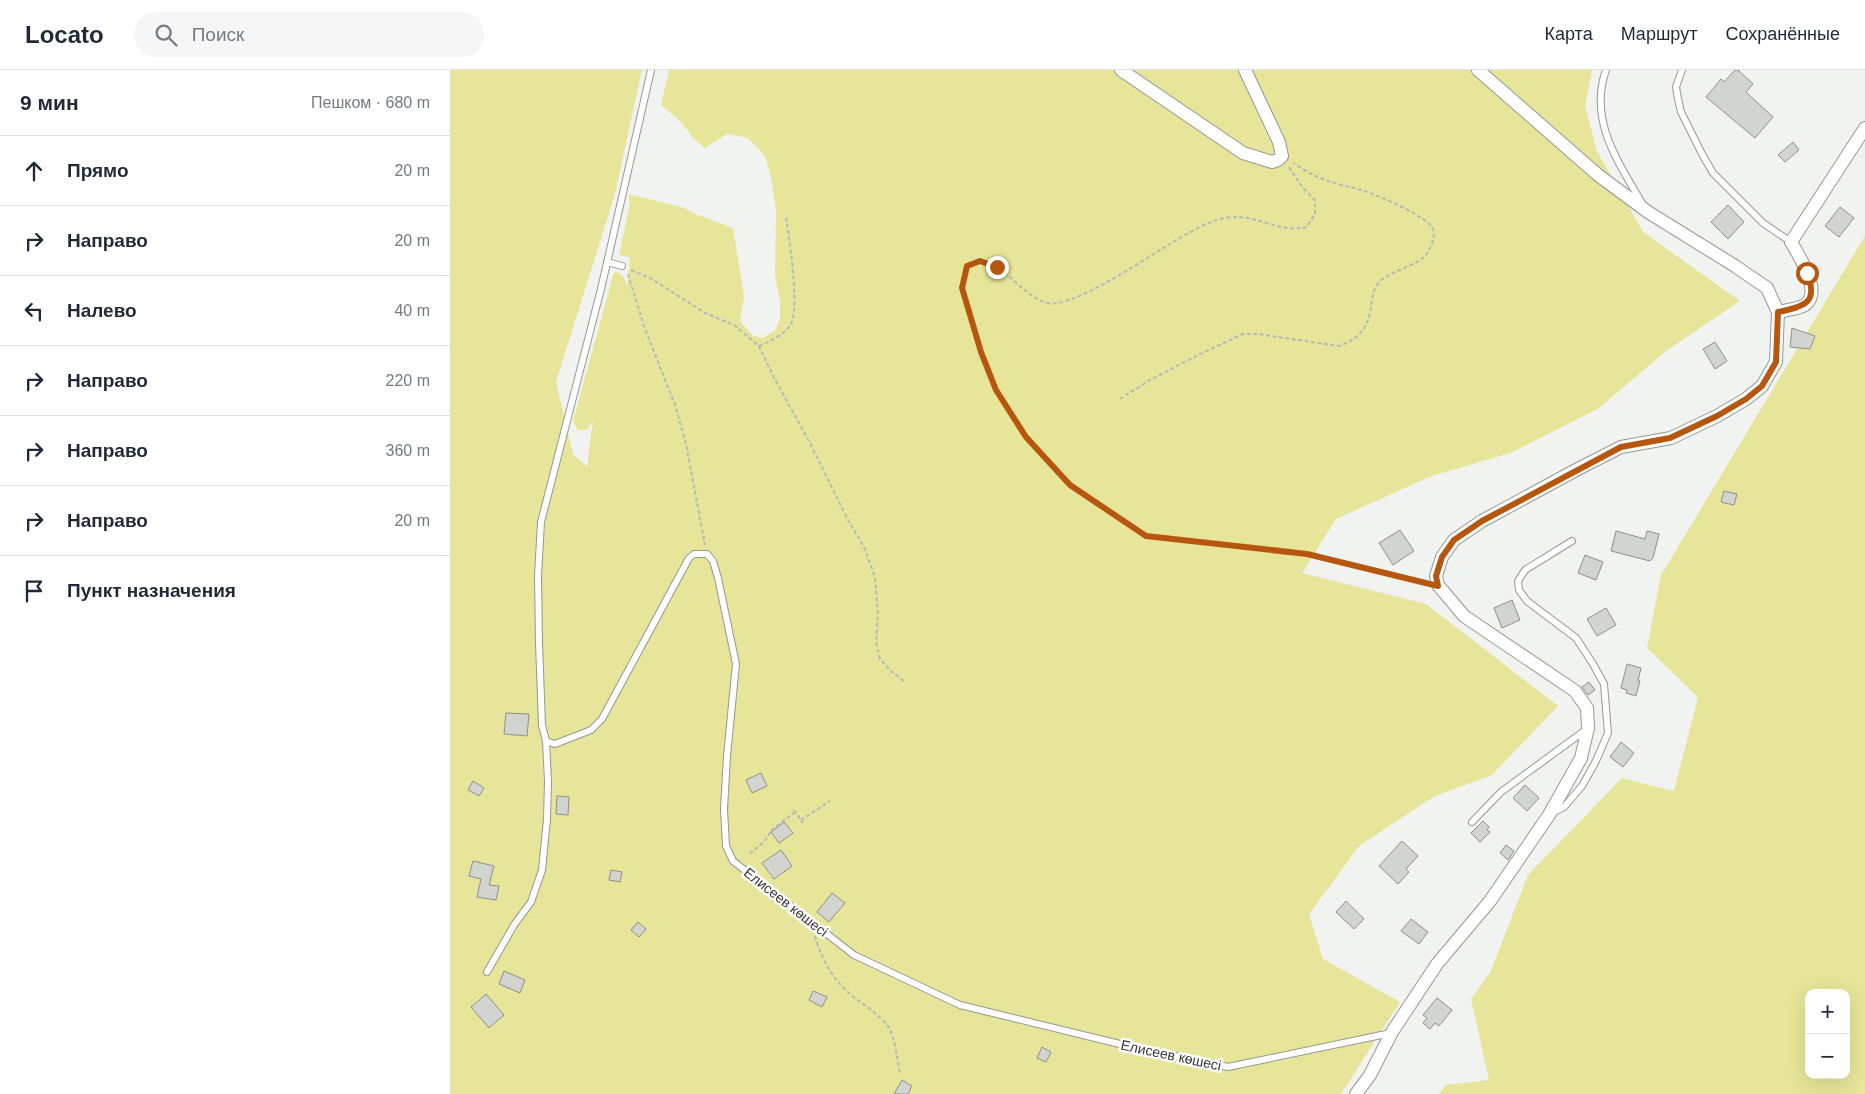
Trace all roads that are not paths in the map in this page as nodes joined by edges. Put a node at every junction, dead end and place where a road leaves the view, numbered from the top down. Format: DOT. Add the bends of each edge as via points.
graph roads {
  1 [pos="651,70"];
  2 [pos="1121,70"];
  3 [pos="1245,70"];
  4 [pos="1478,70"];
  5 [pos="1606,70"];
  6 [pos="1682,70"];
  7 [pos="1865,128"];
  8 [pos="1648,212"];
  9 [pos="1791,242"];
  10 [pos="607,262"];
  11 [pos="622,266"];
  12 [pos="1778,312"];
  13 [pos="1572,541"];
  14 [pos="1588,728"];
  15 [pos="546,742"];
  16 [pos="1549,815"];
  17 [pos="1472,822"];
  18 [pos="486,972"];
  19 [pos="1392,1032"];
  20 [pos="1356,1094"];
  1 -- 10 [label="lane"];
  2 -- 3 [label="street" via="1243,152 1272,162 1282,156 1279,142"];
  4 -- 8 [label="street" via="1598,176"];
  5 -- 8 [label="lane" via="1601,83 1600,112 1607,138"];
  6 -- 9 [label="lane" via="1676,86 1678,99 1685,121 1713,173 1762,223"];
  7 -- 9 [label="street"];
  8 -- 12 [label="street" via="1767,288"];
  9 -- 12 [label="street" via="1807,273 1812,292 1804,305"];
  10 -- 11 [label="lane"];
  10 -- 15 [label="lane" via="541,522 539,643 542,725"];
  12 -- 14 [label="street" via="1776,362 1762,386 1746,399 1670,438 1621,447 1482,521 1454,540 1442,557 1436,576 1438,586 1464,616 1575,691 1586,708"];
  13 -- 16 [label="lane" via="1525,570 1518,581 1519,590 1527,601 1576,638 1593,664 1604,684 1608,732 1582,786 1564,807"];
  14 -- 16 [label="street" via="1581,758"];
  14 -- 17 [label="lane" via="1501,792"];
  15 -- 18 [label="lane" via="547,819 542,870 531,902"];
  15 -- 19 [label="lane, Елисеев көшесі" via="555,744 591,730 602,719 689,558 694,554 707,554 713,560 718,578 736,664 725,783 726,846 733,861 854,955 960,1005 1228,1067"];
  16 -- 19 [label="street" via="1490,900 1437,964"];
  19 -- 20 [label="street"];
}
